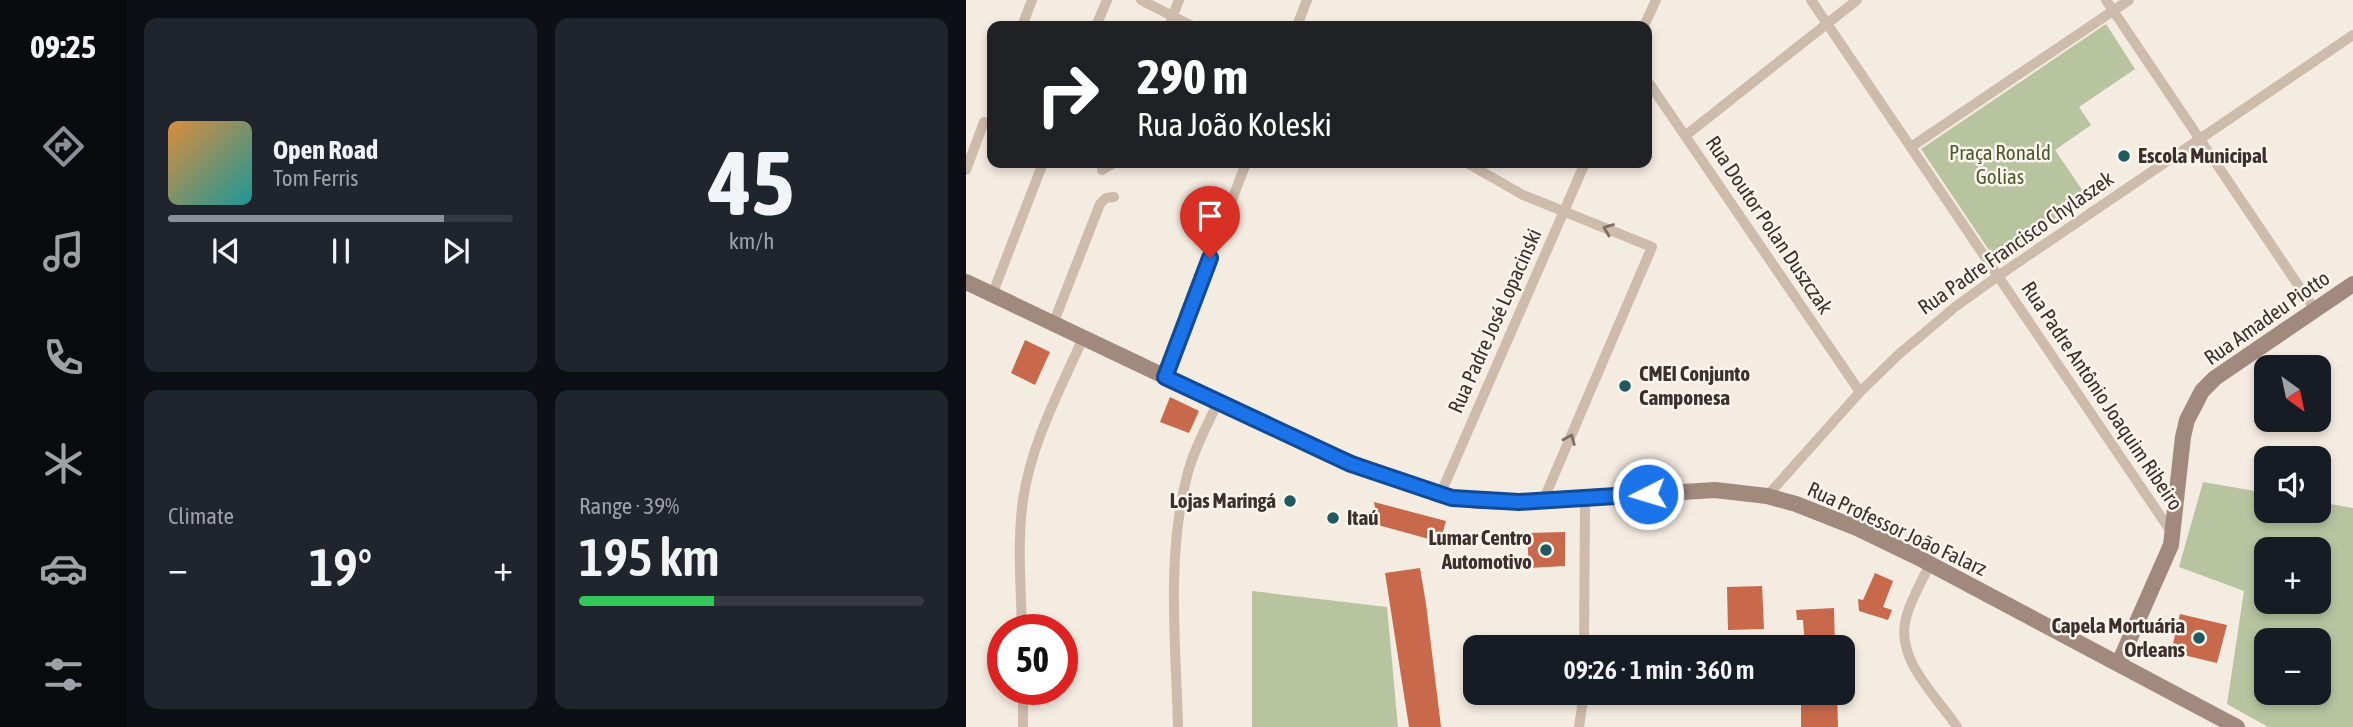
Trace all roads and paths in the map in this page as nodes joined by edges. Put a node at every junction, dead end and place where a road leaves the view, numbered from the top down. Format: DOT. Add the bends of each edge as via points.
graph roads {
  1 [pos="1032,0"];
  2 [pos="1107,0"];
  3 [pos="1141,0"];
  4 [pos="1179,0"];
  5 [pos="1307,0"];
  6 [pos="1656,0"];
  7 [pos="1811,0"];
  8 [pos="1857,0"];
  9 [pos="2106,0"];
  10 [pos="2129,0"];
  11 [pos="2113,11"];
  12 [pos="1023,21"];
  13 [pos="1099,21"];
  14 [pos="1170,21"];
  15 [pos="1171,21"];
  16 [pos="1299,21"];
  17 [pos="1646,21"];
  18 [pos="1827,23"];
  19 [pos="2353,35"];
  20 [pos="1652,87"];
  21 [pos="985,122"];
  22 [pos="1685,136"];
  23 [pos="2200,139"];
  24 [pos="1911,147"];
  25 [pos="1042,168"];
  26 [pos="1105,168"];
  27 [pos="1243,168"];
  28 [pos="1477,168"];
  29 [pos="1583,168"];
  30 [pos="966,170"];
  31 [pos="1102,170"];
  32 [pos="1114,197"];
  33 [pos="1564,211"];
  34 [pos="1998,276"];
  35 [pos="966,282"];
  36 [pos="2353,284"];
  37 [pos="992,295"];
  38 [pos="2315,310"];
  39 [pos="1053,324"];
  40 [pos="1083,338"];
  41 [pos="1165,377"];
  42 [pos="1860,392"];
  43 [pos="1218,402"];
  44 [pos="1440,495"];
  45 [pos="1767,496"];
  46 [pos="1585,499"];
  47 [pos="1543,502"];
  48 [pos="2174,535"];
  49 [pos="1930,564"];
  50 [pos="1022,614"];
  51 [pos="1584,635"];
  52 [pos="2119,663"];
  53 [pos="1023,705"];
  54 [pos="1582,705"];
  55 [pos="1954,726"];
  56 [pos="1023,727"];
  57 [pos="1178,727"];
  58 [pos="1579,727"];
  59 [pos="2237,727"];
  1 -- 12 [label="street"];
  2 -- 13 [label="street"];
  3 -- 14 [label="street"];
  4 -- 15 [label="street"];
  5 -- 16 [label="street"];
  6 -- 17 [label="street"];
  7 -- 18 [label="street, Rua Padre Antônio Joaquim Ribeiro"];
  8 -- 18 [label="street"];
  9 -- 11 [label="street"];
  10 -- 11 [label="street"];
  11 -- 23 [label="street"];
  11 -- 24 [label="street"];
  18 -- 22 [label="street"];
  18 -- 24 [label="street, Rua Padre Antônio Joaquim Ribeiro"];
  19 -- 23 [label="street, Rua Padre Francisco Chylaszek"];
  20 -- 22 [label="street, Rua Doutor Polan Duszczak"];
  21 -- 30 [label="street"];
  22 -- 42 [label="street, Rua Doutor Polan Duszczak"];
  23 -- 34 [label="street, Rua Padre Francisco Chylaszek"];
  23 -- 38 [label="street"];
  24 -- 34 [label="street, Rua Padre Antônio Joaquim Ribeiro"];
  25 -- 37 [label="street"];
  26 -- 31 [label="street"];
  27 -- 41 [label="street"];
  28 -- 33 [label="street"];
  29 -- 33 [label="street, Rua Padre José Lopacinski"];
  32 -- 39 [label="street" via="1100,204"];
  33 -- 44 [label="street, Rua Padre José Lopacinski"];
  47 -- 33 [label="street, one-way" via="1652,247"];
  34 -- 42 [label="street, Rua Padre Francisco Chylaszek" via="1920,336"];
  34 -- 48 [label="street, Rua Padre Antônio Joaquim Ribeiro"];
  35 -- 37 [label="main road, Rua Professor João Falarz"];
  36 -- 38 [label="main road, Rua Amadeu Piotto"];
  37 -- 39 [label="main road, Rua Professor João Falarz"];
  38 -- 48 [label="main road, Rua Amadeu Piotto" via="2215,378 2197,398 2183,437"];
  39 -- 40 [label="main road, Rua Professor João Falarz"];
  40 -- 41 [label="main road, Rua Professor João Falarz"];
  40 -- 50 [label="street" via="1037,446 1023,497"];
  41 -- 43 [label="main road, Rua Professor João Falarz"];
  42 -- 45 [label="street, Rua Padre Francisco Chylaszek"];
  43 -- 44 [label="main road, Rua Professor João Falarz" via="1351,464"];
  43 -- 57 [label="street" via="1187,474 1177,542"];
  44 -- 47 [label="main road, Rua Professor João Falarz" via="1490,502"];
  45 -- 46 [label="main road, Rua Professor João Falarz" via="1715,490"];
  45 -- 49 [label="main road, Rua Professor João Falarz" via="1846,524"];
  46 -- 47 [label="main road, Rua Professor João Falarz"];
  46 -- 51 [label="street"];
  48 -- 52 [label="main road, Rua Amadeu Piotto"];
  49 -- 52 [label="main road, Rua Professor João Falarz"];
  49 -- 55 [label="street" via="1908,611 1904,635 1924,684"];
  52 -- 59 [label="main road, Rua Professor João Falarz"];
  53 -- 56 [label="street"];
  54 -- 58 [label="street"];
}
